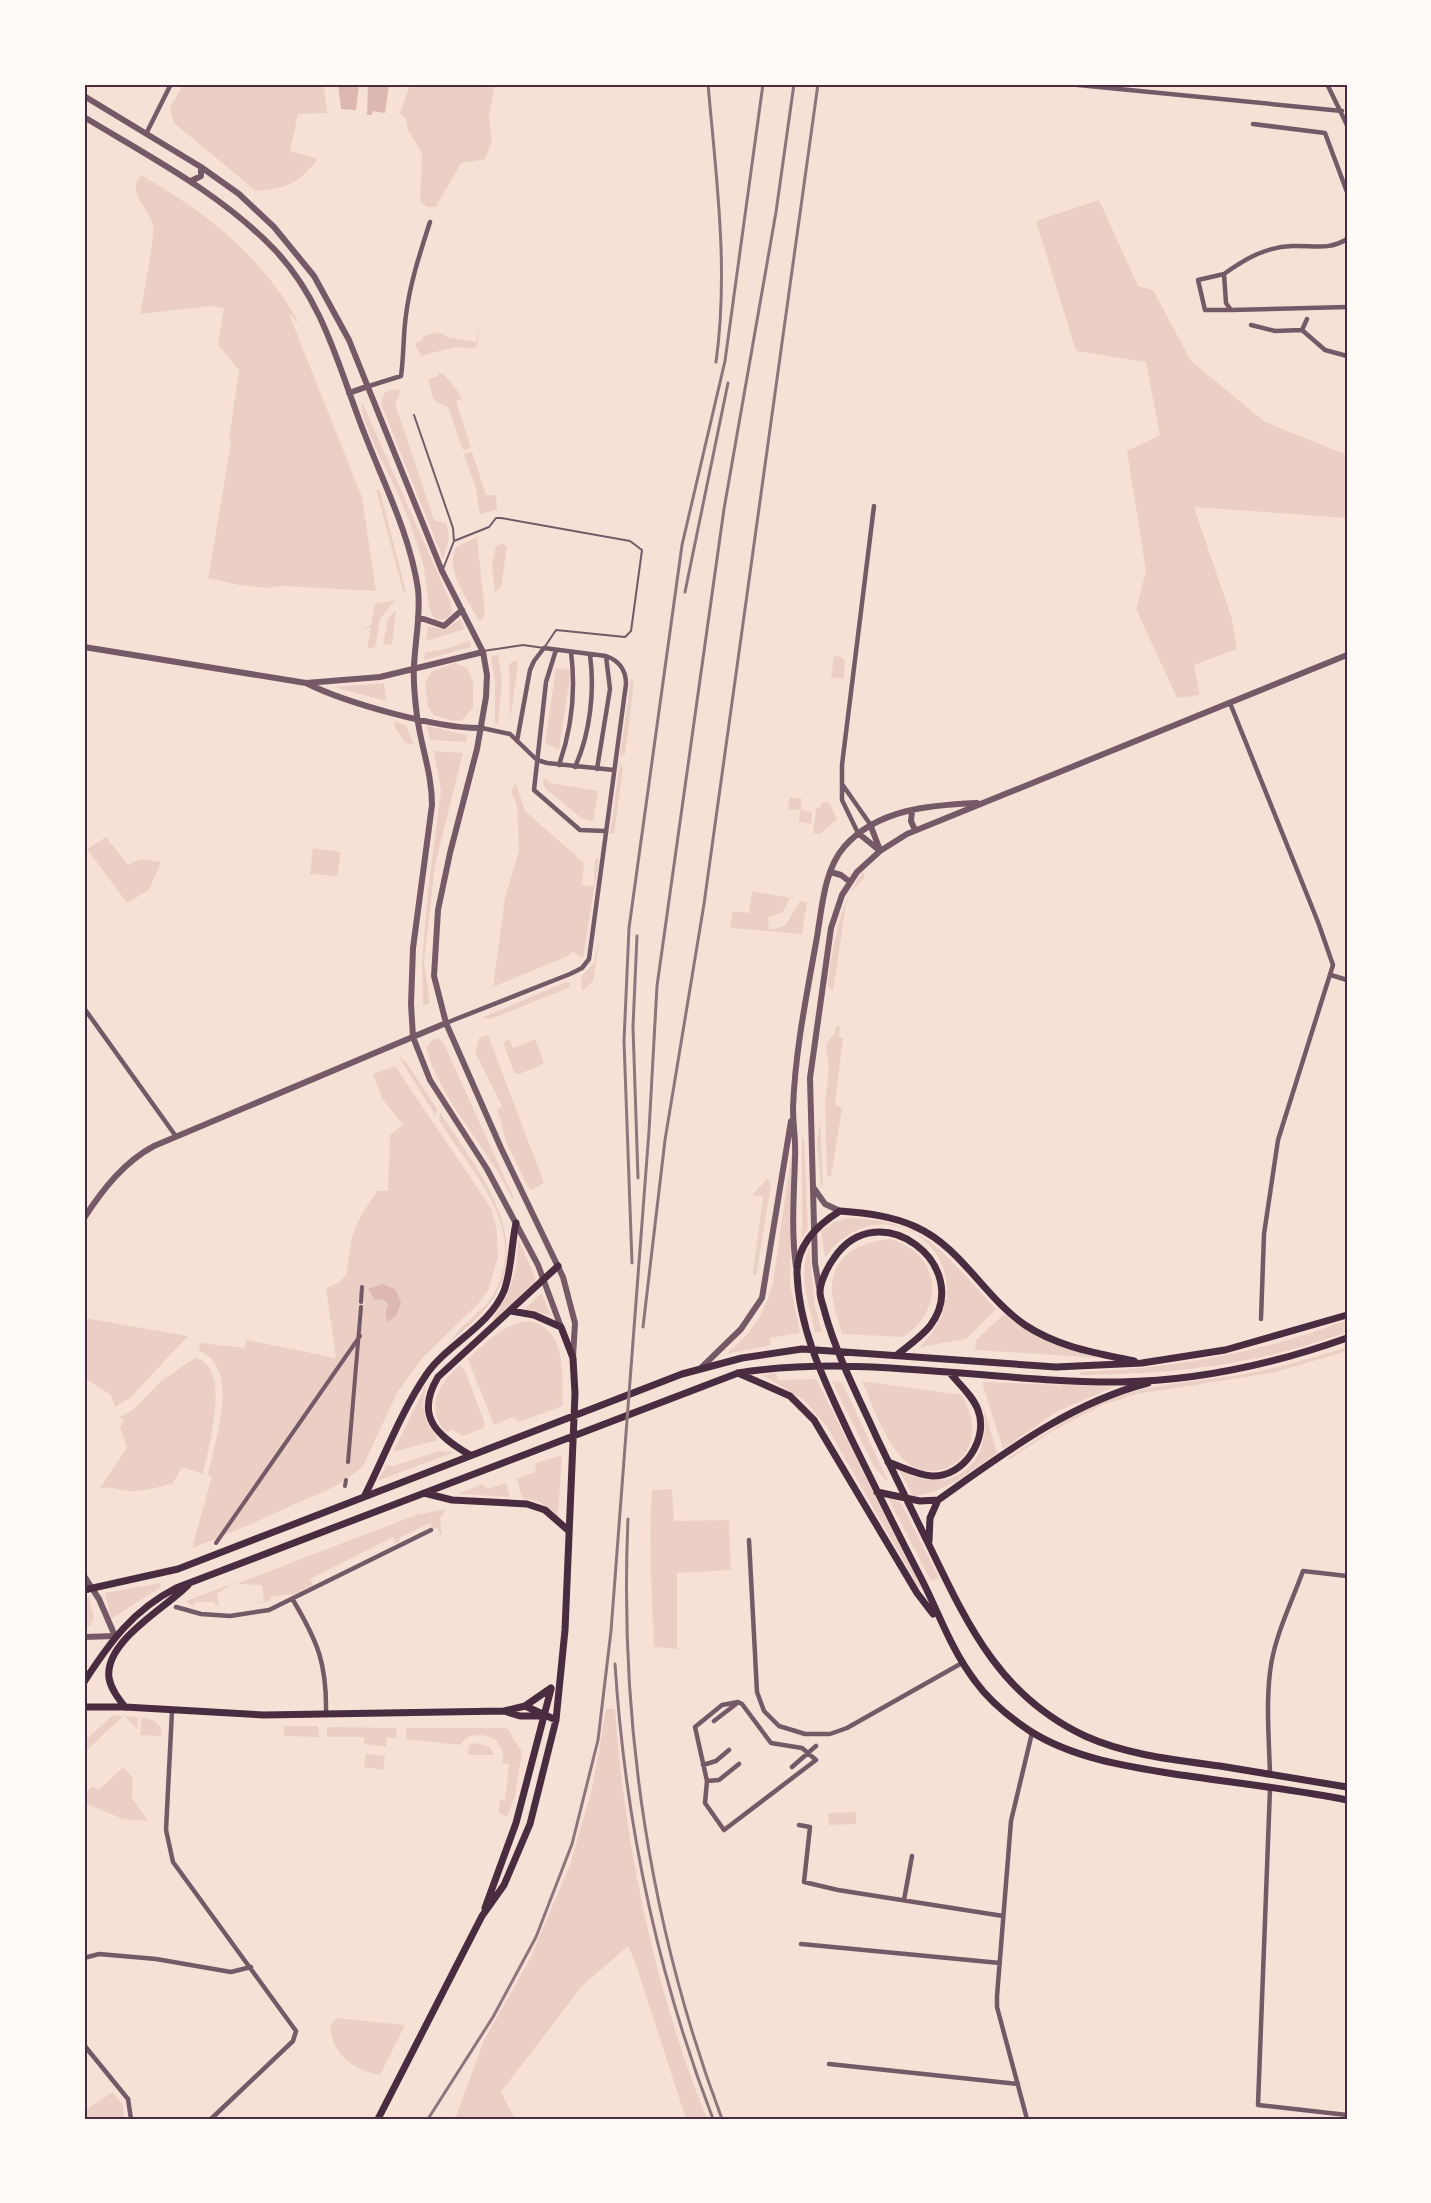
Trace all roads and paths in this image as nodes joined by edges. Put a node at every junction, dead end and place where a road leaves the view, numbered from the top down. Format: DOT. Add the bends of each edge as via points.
graph roads {
  1 [pos="171,84"];
  2 [pos="1068,84"];
  3 [pos="1328,84"];
  4 [pos="84,96"];
  5 [pos="1342,111"];
  6 [pos="84,117"];
  7 [pos="1253,124"];
  8 [pos="1347,125"];
  9 [pos="146,134"];
  10 [pos="201,167"];
  11 [pos="191,182"];
  12 [pos="1347,192"];
  13 [pos="430,222"];
  14 [pos="1347,239"];
  15 [pos="1224,274"];
  16 [pos="1347,307"];
  17 [pos="1231,310"];
  18 [pos="1307,320"];
  19 [pos="1251,325"];
  20 [pos="1302,330"];
  21 [pos="1347,356"];
  22 [pos="366,387"];
  23 [pos="349,393"];
  24 [pos="414,415"];
  25 [pos="874,506"];
  26 [pos="454,541"];
  27 [pos="442,571"];
  28 [pos="462,610"];
  29 [pos="418,617"];
  30 [pos="84,647"];
  31 [pos="544,648"];
  32 [pos="556,650"];
  33 [pos="483,651"];
  34 [pos="572,652"];
  35 [pos="590,655"];
  36 [pos="1347,655"];
  37 [pos="606,656"];
  38 [pos="413,669"];
  39 [pos="306,683"];
  40 [pos="1230,703"];
  41 [pos="417,718"];
  42 [pos="482,728"];
  43 [pos="517,741"];
  44 [pos="537,760"];
  45 [pos="559,765"];
  46 [pos="574,767"];
  47 [pos="597,769"];
  48 [pos="614,770"];
  49 [pos="842,784"];
  50 [pos="981,803"];
  51 [pos="912,811"];
  52 [pos="870,824"];
  53 [pos="915,830"];
  54 [pos="605,831"];
  55 [pos="858,833"];
  56 [pos="880,851"];
  57 [pos="830,872"];
  58 [pos="850,882"];
  59 [pos="1331,975"];
  60 [pos="1347,980"];
  61 [pos="84,1008"];
  62 [pos="446,1023"];
  63 [pos="413,1037"];
  64 [pos="793,1109"];
  65 [pos="175,1135"];
  66 [pos="812,1187"];
  67 [pos="840,1211"];
  68 [pos="84,1218"];
  69 [pos="516,1223"];
  70 [pos="814,1230"];
  71 [pos="558,1266"];
  72 [pos="797,1272"];
  73 [pos="544,1280"];
  74 [pos="362,1287"];
  75 [pos="820,1292"];
  76 [pos="511,1311"];
  77 [pos="1347,1315"];
  78 [pos="1261,1319"];
  79 [pos="561,1327"];
  80 [pos="360,1336"];
  81 [pos="1347,1338"];
  82 [pos="898,1354"];
  83 [pos="573,1358"];
  84 [pos="1142,1363"];
  85 [pos="702,1367"];
  86 [pos="738,1373"];
  87 [pos="950,1373"];
  88 [pos="1165,1379"];
  89 [pos="474,1454"];
  90 [pos="348,1462"];
  91 [pos="888,1462"];
  92 [pos="346,1480"];
  93 [pos="345,1486"];
  94 [pos="876,1492"];
  95 [pos="424,1493"];
  96 [pos="365,1495"];
  97 [pos="906,1498"];
  98 [pos="938,1500"];
  99 [pos="431,1530"];
  100 [pos="569,1531"];
  101 [pos="749,1540"];
  102 [pos="216,1543"];
  103 [pos="929,1545"];
  104 [pos="84,1576"];
  105 [pos="1347,1576"];
  106 [pos="190,1582"];
  107 [pos="92,1587"];
  108 [pos="84,1590"];
  109 [pos="292,1600"];
  110 [pos="176,1607"];
  111 [pos="939,1620"];
  112 [pos="114,1636"];
  113 [pos="84,1637"];
  114 [pos="962,1663"];
  115 [pos="559,1674"];
  116 [pos="84,1682"];
  117 [pos="551,1688"];
  118 [pos="738,1702"];
  119 [pos="84,1707"];
  120 [pos="125,1707"];
  121 [pos="525,1707"];
  122 [pos="504,1710"];
  123 [pos="172,1711"];
  124 [pos="326,1714"];
  125 [pos="542,1716"];
  126 [pos="556,1720"];
  127 [pos="714,1721"];
  128 [pos="1032,1733"];
  129 [pos="816,1746"];
  130 [pos="1117,1747"];
  131 [pos="729,1750"];
  132 [pos="810,1752"];
  133 [pos="1111,1762"];
  134 [pos="739,1764"];
  135 [pos="704,1765"];
  136 [pos="792,1767"];
  137 [pos="1270,1774"];
  138 [pos="707,1781"];
  139 [pos="1347,1787"];
  140 [pos="1270,1789"];
  141 [pos="1347,1800"];
  142 [pos="799,1825"];
  143 [pos="912,1856"];
  144 [pos="904,1900"];
  145 [pos="483,1916"];
  146 [pos="1003,1916"];
  147 [pos="801,1944"];
  148 [pos="84,1958"];
  149 [pos="1000,1963"];
  150 [pos="251,1966"];
  151 [pos="84,2045"];
  152 [pos="829,2064"];
  153 [pos="1018,2084"];
  154 [pos="1347,2115"];
  155 [pos="131,2119"];
  156 [pos="211,2119"];
  157 [pos="378,2119"];
  158 [pos="1028,2119"];
  1 -- 9 [label="street"];
  2 -- 5 [label="street"];
  3 -- 5 [label="street"];
  4 -- 9 [label="street"];
  5 -- 8 [label="street"];
  6 -- 11 [label="street"];
  7 -- 12 [label="street" via="1324,133"];
  9 -- 10 [label="street"];
  10 -- 11 [label="street" via="201,176"];
  10 -- 22 [label="street" via="239,194 297,253 336,312"];
  11 -- 23 [label="street" via="237,214 296,275 328,333"];
  13 -- 22 [label="street" via="410,290 401,376"];
  14 -- 15 [label="street" via="1320,249 1270,249"];
  15 -- 17 [label="street" via="1226,303"];
  15 -- 17 [label="street" via="1198,280 1205,310"];
  16 -- 17 [label="street"];
  18 -- 20 [label="street"];
  19 -- 20 [label="street" via="1275,331"];
  20 -- 21 [label="street" via="1325,350"];
  22 -- 23 [label="street"];
  22 -- 27 [label="street"];
  23 -- 29 [label="street" via="412,560"];
  24 -- 26 [label="lane"];
  25 -- 49 [label="street"];
  26 -- 27 [label="lane"];
  26 -- 31 [label="lane" via="489,527 496,518 638,545 642,557 629,634 622,637 556,630"];
  27 -- 28 [label="street"];
  28 -- 29 [label="street" via="444,626"];
  28 -- 33 [label="street"];
  29 -- 38 [label="street"];
  30 -- 39 [label="street"];
  31 -- 32 [label="street"];
  31 -- 33 [label="lane" via="523,645"];
  31 -- 43 [label="street" via="530,670"];
  32 -- 34 [label="street"];
  32 -- 44 [label="street" via="546,682"];
  33 -- 38 [label="street"];
  33 -- 42 [label="street" via="487,675"];
  34 -- 35 [label="street"];
  34 -- 45 [label="street" via="573,697 568,740"];
  35 -- 37 [label="street"];
  35 -- 46 [label="street" via="591,697 583,745"];
  36 -- 40 [label="street"];
  37 -- 47 [label="street" via="610,689"];
  37 -- 48 [label="street" via="619,664 626,676"];
  38 -- 39 [label="street" via="366,680"];
  38 -- 41 [label="street"];
  39 -- 41 [label="street" via="330,695"];
  40 -- 50 [label="street"];
  40 -- 59 [label="street" via="1331,956"];
  41 -- 42 [label="street" via="459,728"];
  41 -- 63 [label="street" via="432,782 432,805 413,948"];
  42 -- 43 [label="street" via="510,734"];
  42 -- 62 [label="street" via="438,910 434,976"];
  43 -- 44 [label="street"];
  44 -- 45 [label="street"];
  44 -- 54 [label="street" via="534,790 580,830"];
  45 -- 46 [label="street"];
  46 -- 47 [label="street"];
  47 -- 48 [label="street"];
  48 -- 54 [label="street"];
  49 -- 52 [label="street"];
  49 -- 55 [label="street" via="842,800"];
  50 -- 51 [label="street"];
  50 -- 53 [label="street"];
  51 -- 52 [label="street"];
  51 -- 53 [label="street"];
  52 -- 55 [label="street"];
  52 -- 56 [label="street"];
  53 -- 56 [label="street"];
  54 -- 62 [label="street" via="591,954 582,968"];
  55 -- 56 [label="street"];
  55 -- 57 [label="street" via="836,858"];
  56 -- 58 [label="street" via="862,865"];
  57 -- 58 [label="street"];
  57 -- 64 [label="street" via="803,1017"];
  58 -- 66 [label="street" via="831,928 813,1047"];
  59 -- 60 [label="street"];
  59 -- 78 [label="street" via="1278,1140 1263,1244"];
  61 -- 65 [label="street"];
  62 -- 63 [label="street"];
  62 -- 71 [label="street"];
  63 -- 65 [label="street"];
  63 -- 69 [label="street" via="430,1080"];
  64 -- 72 [label="street" via="793,1242"];
  64 -- 85 [label="street" via="762,1298 741,1329"];
  65 -- 68 [label="street" via="119,1171"];
  66 -- 67 [label="street" via="825,1204"];
  66 -- 70 [label="street"];
  67 -- 70 [label="main road"];
  67 -- 84 [label="main road" via="882,1216 919,1228 946,1247 1003,1308 1040,1334 1064,1344"];
  69 -- 73 [label="street"];
  69 -- 96 [label="main road" via="503,1293 486,1317 428,1372"];
  70 -- 72 [label="main road" via="802,1251"];
  70 -- 75 [label="street"];
  71 -- 73 [label="main road"];
  71 -- 83 [label="street" via="575,1323"];
  72 -- 94 [label="main road" via="804,1323 816,1362"];
  73 -- 76 [label="main road"];
  73 -- 79 [label="street"];
  74 -- 80 [label="street"];
  75 -- 82 [label="main road" via="830,1264 854,1239 870,1233 904,1236 928,1256 940,1287 938,1312 930,1326"];
  75 -- 91 [label="main road" via="841,1360"];
  76 -- 79 [label="main road" via="534,1315"];
  76 -- 89 [label="main road" via="438,1377 431,1389 428,1405 436,1431"];
  77 -- 84 [label="main road" via="1225,1350"];
  79 -- 83 [label="main road"];
  80 -- 90 [label="street"];
  80 -- 102 [label="street"];
  81 -- 88 [label="main road" via="1243,1368"];
  82 -- 84 [label="main road" via="1025,1365"];
  82 -- 85 [label="main road" via="802,1349"];
  83 -- 100 [label="main road"];
  85 -- 89 [label="main road"];
  86 -- 87 [label="main road" via="808,1365"];
  86 -- 95 [label="main road"];
  86 -- 111 [label="main road" via="790,1396 814,1420 917,1593"];
  87 -- 88 [label="main road" via="1079,1381"];
  87 -- 91 [label="main road" via="978,1410 981,1425 974,1451 951,1471 931,1476"];
  88 -- 98 [label="main road" via="1120,1390 1069,1413"];
  89 -- 96 [label="main road"];
  91 -- 97 [label="main road"];
  92 -- 93 [label="street"];
  94 -- 97 [label="main road"];
  94 -- 111 [label="main road"];
  95 -- 100 [label="main road" via="452,1500 527,1504 545,1510"];
  95 -- 106 [label="main road"];
  96 -- 107 [label="main road" via="178,1569"];
  97 -- 98 [label="main road"];
  97 -- 103 [label="main road"];
  98 -- 103 [label="main road" via="930,1518"];
  99 -- 109 [label="street"];
  100 -- 115 [label="main road"];
  101 -- 114 [label="street" via="755,1672 761,1704 769,1718 791,1731 830,1734 847,1728"];
  103 -- 130 [label="main road" via="983,1649 1007,1680 1051,1718"];
  104 -- 107 [label="street"];
  105 -- 137 [label="street" via="1303,1571 1270,1670"];
  106 -- 112 [label="main road" via="147,1604"];
  106 -- 120 [label="main road" via="138,1626 110,1665 112,1689"];
  107 -- 108 [label="main road"];
  107 -- 112 [label="street"];
  109 -- 110 [label="street" via="269,1610 230,1616"];
  109 -- 124 [label="street" via="321,1654"];
  111 -- 114 [label="main road"];
  112 -- 113 [label="street"];
  112 -- 116 [label="main road"];
  114 -- 128 [label="main road" via="990,1700"];
  115 -- 117 [label="main road"];
  115 -- 126 [label="main road"];
  117 -- 121 [label="main road"];
  117 -- 125 [label="main road"];
  118 -- 127 [label="street"];
  118 -- 132 [label="street" via="771,1743"];
  118 -- 135 [label="street" via="722,1705 695,1727"];
  119 -- 120 [label="main road"];
  120 -- 123 [label="main road"];
  121 -- 122 [label="main road"];
  121 -- 125 [label="main road"];
  122 -- 124 [label="main road"];
  122 -- 125 [label="main road" via="520,1716"];
  123 -- 124 [label="main road"];
  123 -- 150 [label="street" via="166,1830 170,1856"];
  125 -- 126 [label="main road"];
  125 -- 145 [label="main road" via="516,1823"];
  126 -- 145 [label="main road" via="530,1824 504,1885"];
  128 -- 133 [label="main road"];
  128 -- 146 [label="street" via="1011,1821"];
  129 -- 132 [label="street"];
  130 -- 133 [label="main road" via="1119,1757"];
  130 -- 137 [label="main road"];
  131 -- 135 [label="street"];
  132 -- 136 [label="street"];
  132 -- 138 [label="street" via="816,1760 724,1830 707,1809"];
  133 -- 140 [label="main road"];
  134 -- 138 [label="street" via="719,1780"];
  135 -- 138 [label="street"];
  137 -- 139 [label="main road"];
  137 -- 140 [label="main road"];
  140 -- 141 [label="main road"];
  140 -- 154 [label="street" via="1258,2105"];
  142 -- 144 [label="street" via="810,1827 804,1882"];
  143 -- 144 [label="street"];
  144 -- 146 [label="street"];
  145 -- 157 [label="main road"];
  146 -- 149 [label="street"];
  147 -- 149 [label="street"];
  148 -- 150 [label="street" via="99,1954 156,1959 231,1972"];
  149 -- 153 [label="street" via="997,2007"];
  150 -- 156 [label="street" via="294,2025 296,2035"];
  151 -- 155 [label="street" via="128,2099"];
  152 -- 153 [label="street"];
  153 -- 158 [label="street"];
}
